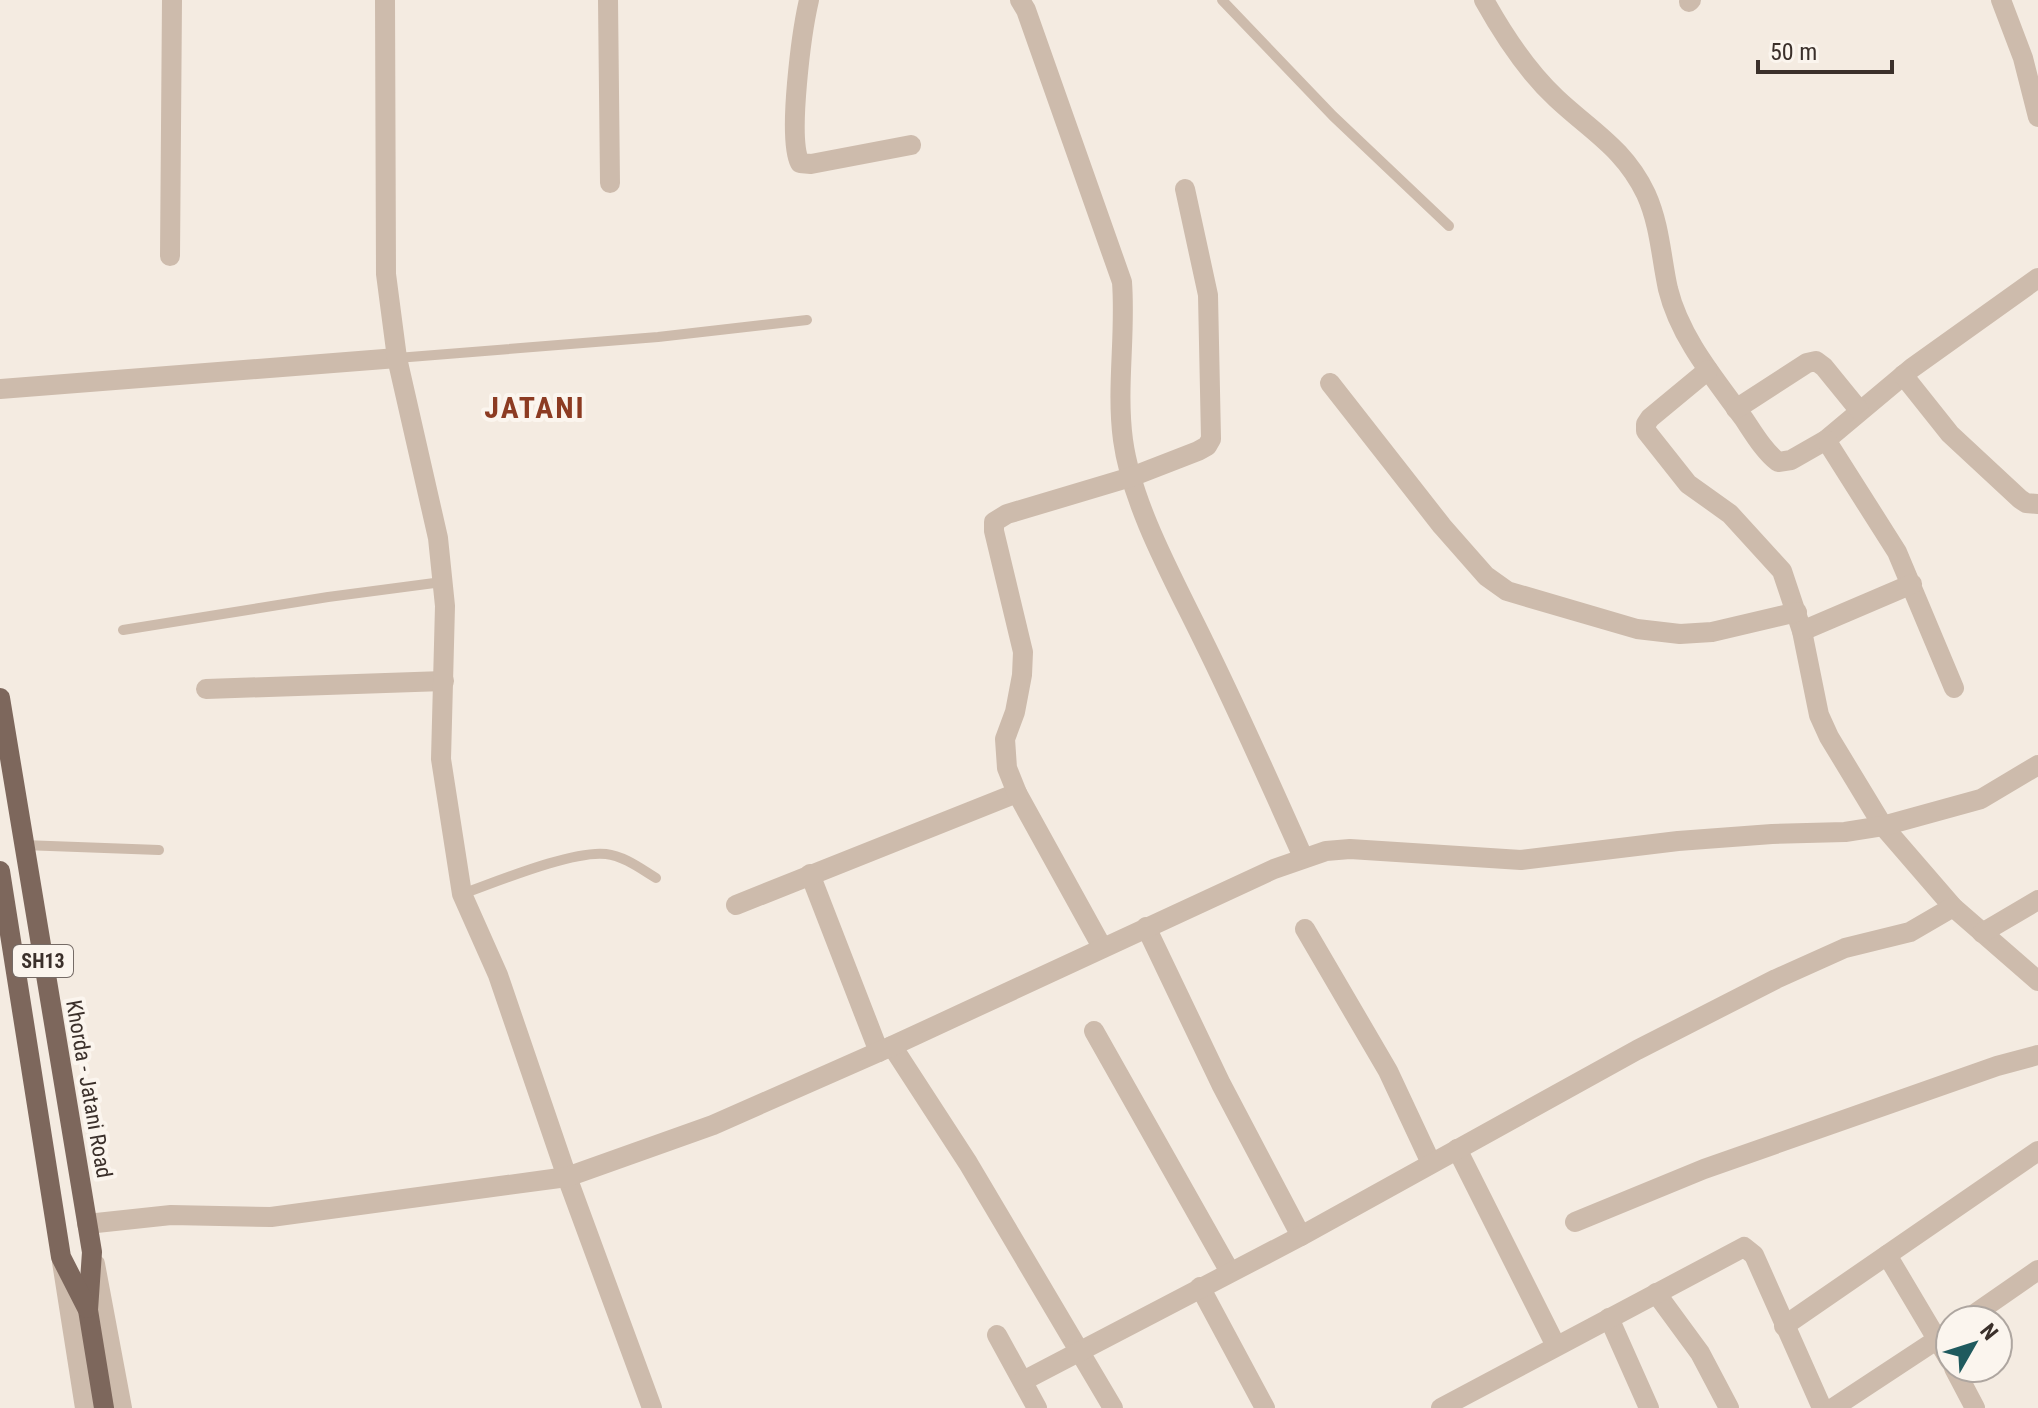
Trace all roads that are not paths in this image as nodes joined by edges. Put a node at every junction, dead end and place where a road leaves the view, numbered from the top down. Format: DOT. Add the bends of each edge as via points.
graph roads {
  1 [pos="172,0"];
  2 [pos="385,0"];
  3 [pos="608,0"];
  4 [pos="809,0"];
  5 [pos="1020,0"];
  6 [pos="1222,0"];
  7 [pos="1484,0"];
  8 [pos="2001,0"];
  9 [pos="2038,117"];
  10 [pos="911,145"];
  11 [pos="610,183"];
  12 [pos="1185,189"];
  13 [pos="1449,226"];
  14 [pos="170,256"];
  15 [pos="2038,278"];
  16 [pos="807,320"];
  17 [pos="397,358"];
  18 [pos="1708,370"];
  19 [pos="1903,375"];
  20 [pos="1330,383"];
  21 [pos="0,389"];
  22 [pos="1736,409"];
  23 [pos="1859,410"];
  24 [pos="1826,440"];
  25 [pos="1131,477"];
  26 [pos="2038,504"];
  27 [pos="442,582"];
  28 [pos="1912,584"];
  29 [pos="1800,622"];
  30 [pos="123,630"];
  31 [pos="444,681"];
  32 [pos="1954,688"];
  33 [pos="206,689"];
  34 [pos="0,698"];
  35 [pos="2038,765"];
  36 [pos="1017,793"];
  37 [pos="1883,826"];
  38 [pos="23,845"];
  39 [pos="159,850"];
  40 [pos="1303,857"];
  41 [pos="0,871"];
  42 [pos="810,874"];
  43 [pos="656,878"];
  44 [pos="462,894"];
  45 [pos="2038,900"];
  46 [pos="736,905"];
  47 [pos="1953,907"];
  48 [pos="1146,927"];
  49 [pos="1305,929"];
  50 [pos="1982,933"];
  51 [pos="1102,947"];
  52 [pos="2038,981"];
  53 [pos="1094,1031"];
  54 [pos="885,1049"];
  55 [pos="2038,1055"];
  56 [pos="1457,1149"];
  57 [pos="2038,1151"];
  58 [pos="1431,1163"];
  59 [pos="567,1177"];
  60 [pos="1575,1222"];
  61 [pos="87,1224"];
  62 [pos="1301,1236"];
  63 [pos="92,1252"];
  64 [pos="1887,1255"];
  65 [pos="61,1257"];
  66 [pos="2038,1270"];
  67 [pos="1230,1272"];
  68 [pos="1200,1287"];
  69 [pos="1656,1293"];
  70 [pos="1989,1304"];
  71 [pos="88,1310"];
  72 [pos="1609,1318"];
  73 [pos="1934,1321"];
  74 [pos="1784,1326"];
  75 [pos="997,1335"];
  76 [pos="1934,1342"];
  77 [pos="1556,1346"];
  78 [pos="1082,1352"];
  79 [pos="1023,1381"];
  80 [pos="1962,1384"];
  81 [pos="85,1408"];
  82 [pos="104,1408"];
  83 [pos="122,1408"];
  84 [pos="652,1408"];
  85 [pos="1037,1408"];
  86 [pos="1113,1408"];
  87 [pos="1265,1408"];
  88 [pos="1441,1408"];
  89 [pos="1649,1408"];
  90 [pos="1729,1408"];
  91 [pos="1822,1408"];
  92 [pos="1833,1408"];
  93 [pos="1975,1408"];
  1 -- 14 [label="street"];
  2 -- 17 [label="street" via="386,274"];
  3 -- 11 [label="street"];
  4 -- 10 [label="street" via="794,143 800,163"];
  5 -- 25 [label="street" via="1122,282 1122,439"];
  6 -- 13 [label="lane"];
  7 -- 18 [label="street" via="1532,72 1630,167 1658,228 1675,311"];
  8 -- 9 [label="street"];
  12 -- 25 [label="street" via="1208,295 1211,439 1198,451"];
  15 -- 19 [label="street"];
  16 -- 17 [label="lane"];
  17 -- 21 [label="street"];
  17 -- 27 [label="street" via="438,538"];
  18 -- 22 [label="street"];
  18 -- 29 [label="street" via="1650,418 1646,431 1688,484 1730,514 1776,562"];
  19 -- 23 [label="street"];
  19 -- 26 [label="street" via="1950,434 2020,499"];
  20 -- 29 [label="street" via="1442,526 1486,576 1507,591 1637,629 1680,634"];
  22 -- 23 [label="street" via="1816,361"];
  22 -- 24 [label="street" via="1778,462"];
  23 -- 24 [label="street"];
  24 -- 28 [label="street"];
  25 -- 36 [label="street" via="994,522 1023,652 1015,712 1005,739 1007,768"];
  25 -- 40 [label="street"];
  27 -- 30 [label="lane"];
  27 -- 31 [label="street"];
  28 -- 29 [label="street"];
  28 -- 32 [label="street"];
  29 -- 37 [label="street" via="1819,715"];
  31 -- 33 [label="street"];
  31 -- 44 [label="street" via="441,759"];
  34 -- 38 [label="main road, Khorda - Jatani Road / SH13"];
  35 -- 37 [label="street" via="1981,799"];
  36 -- 42 [label="street"];
  36 -- 51 [label="street"];
  37 -- 40 [label="street" via="1678,841 1521,860 1350,849"];
  37 -- 47 [label="street"];
  38 -- 39 [label="lane"];
  38 -- 61 [label="main road, Khorda - Jatani Road / SH13"];
  40 -- 48 [label="street"];
  41 -- 65 [label="main road, SH13"];
  42 -- 46 [label="street"];
  42 -- 54 [label="street"];
  43 -- 44 [label="lane" via="627,861 593,854"];
  44 -- 59 [label="street" via="498,975"];
  45 -- 50 [label="street"];
  47 -- 50 [label="street"];
  47 -- 56 [label="street" via="1910,932 1845,948 1776,979"];
  48 -- 51 [label="street"];
  48 -- 62 [label="street"];
  49 -- 58 [label="street" via="1388,1071"];
  50 -- 52 [label="street"];
  51 -- 54 [label="street"];
  53 -- 67 [label="street"];
  54 -- 59 [label="street" via="713,1125"];
  54 -- 78 [label="street" via="968,1163"];
  55 -- 60 [label="street" via="1704,1169"];
  56 -- 58 [label="street"];
  56 -- 77 [label="street"];
  57 -- 64 [label="street"];
  58 -- 62 [label="street"];
  59 -- 61 [label="street" via="271,1217 171,1215"];
  59 -- 84 [label="street"];
  61 -- 63 [label="main road, Khorda - Jatani Road / SH13"];
  62 -- 67 [label="street"];
  63 -- 71 [label="main road, Khorda - Jatani Road"];
  63 -- 83 [label="street"];
  64 -- 73 [label="street"];
  64 -- 74 [label="street"];
  65 -- 71 [label="main road"];
  65 -- 81 [label="street"];
  66 -- 70 [label="street"];
  67 -- 68 [label="street"];
  68 -- 78 [label="street"];
  68 -- 87 [label="street"];
  69 -- 72 [label="street"];
  69 -- 74 [label="street" via="1744,1247 1754,1255"];
  69 -- 90 [label="street" via="1700,1353"];
  71 -- 82 [label="main road"];
  72 -- 77 [label="street"];
  72 -- 89 [label="street"];
  74 -- 91 [label="street"];
  75 -- 79 [label="street"];
  76 -- 92 [label="street"];
  77 -- 88 [label="street"];
  78 -- 79 [label="street"];
  78 -- 86 [label="street"];
  79 -- 85 [label="street"];
  80 -- 93 [label="street"];
}
